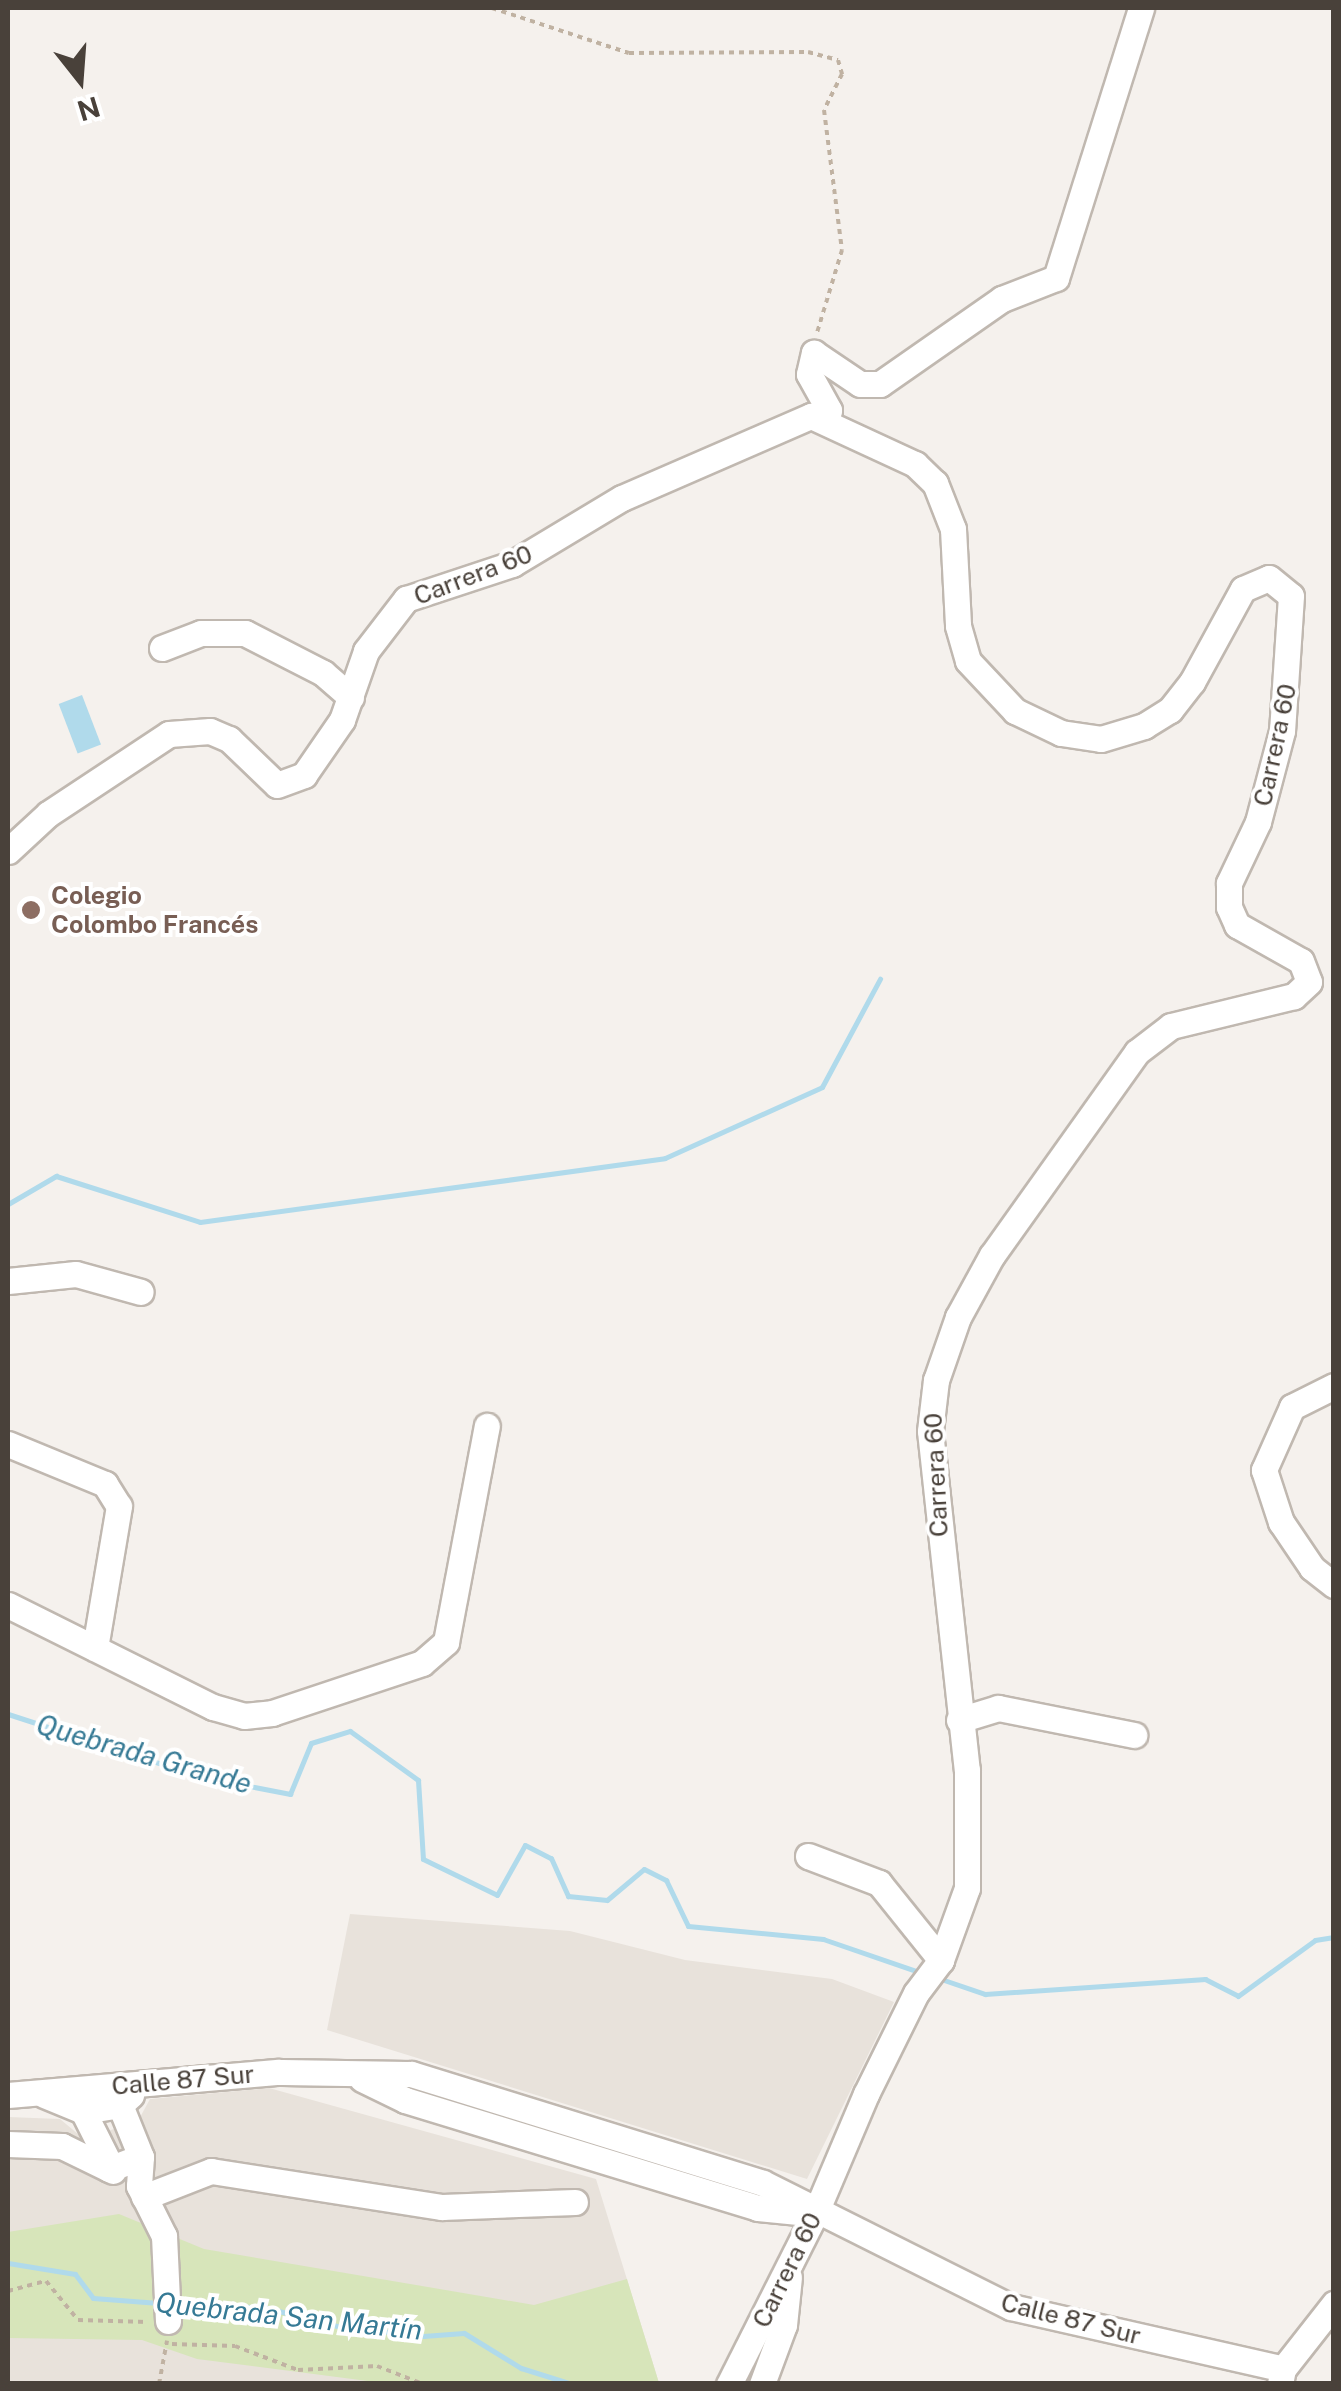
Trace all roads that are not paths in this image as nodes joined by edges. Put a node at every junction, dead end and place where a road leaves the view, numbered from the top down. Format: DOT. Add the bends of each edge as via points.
graph roads {
  1 [pos="1141,8"];
  2 [pos="827,421"];
  3 [pos="162,648"];
  4 [pos="351,697"];
  5 [pos="8,851"];
  6 [pos="8,1281"];
  7 [pos="141,1292"];
  8 [pos="1334,1386"];
  9 [pos="487,1426"];
  10 [pos="8,1444"];
  11 [pos="1334,1585"];
  12 [pos="8,1605"];
  13 [pos="95,1648"];
  14 [pos="959,1720"];
  15 [pos="1134,1735"];
  16 [pos="808,1856"];
  17 [pos="933,1970"];
  18 [pos="146,2082"];
  19 [pos="40,2093"];
  20 [pos="8,2095"];
  21 [pos="120,2105"];
  22 [pos="82,2112"];
  23 [pos="8,2144"];
  24 [pos="141,2157"];
  25 [pos="109,2168"];
  26 [pos="142,2191"];
  27 [pos="575,2202"];
  28 [pos="816,2214"];
  29 [pos="786,2267"];
  30 [pos="1334,2304"];
  31 [pos="168,2332"];
  32 [pos="1282,2376"];
  33 [pos="729,2384"];
  34 [pos="762,2384"];
  1 -- 2 [label="street" via="1056,278 992,305 880,384 860,384 814,353 808,374 828,410"];
  2 -- 4 [label="street, Carrera 60" via="788,421 622,498 512,564 406,599 366,651"];
  2 -- 14 [label="street, Carrera 60" via="915,464 935,484 953,529 958,626 968,661 986,686 1037,724 1081,738 1120,736 1144,726 1170,710 1192,682 1243,589 1269,578 1284,588 1293,607 1282,731 1258,822 1229,884 1236,925 1302,961 1308,982 1294,996 1171,1026 1137,1052 966,1297 939,1370 930,1431"];
  3 -- 4 [label="street" via="201,633 246,633 323,673"];
  4 -- 5 [label="street, Carrera 60" via="317,761 285,784 271,782 229,739 188,729 146,746 48,814"];
  6 -- 7 [label="street" via="76,1274"];
  8 -- 11 [label="street" via="1292,1407 1264,1470 1281,1522 1312,1568"];
  9 -- 13 [label="street" via="446,1642 422,1663 272,1713 244,1716 212,1708"];
  10 -- 13 [label="street" via="105,1484 119,1506"];
  12 -- 13 [label="street"];
  14 -- 15 [label="street" via="998,1708"];
  14 -- 17 [label="street, Carrera 60" via="971,1852 967,1888"];
  16 -- 17 [label="street" via="880,1883"];
  17 -- 28 [label="street, Carrera 60" via="866,2094"];
  18 -- 19 [label="street, Calle 87 Sur"];
  18 -- 21 [label="street"];
  18 -- 28 [label="street, Calle 87 Sur" via="279,2072 411,2074 762,2183"];
  19 -- 20 [label="street, Calle 87 Sur"];
  19 -- 22 [label="street"];
  21 -- 22 [label="street"];
  21 -- 24 [label="street"];
  22 -- 25 [label="street"];
  23 -- 25 [label="street" via="62,2146"];
  24 -- 25 [label="street"];
  24 -- 26 [label="street"];
  25 -- 26 [label="street"];
  26 -- 27 [label="street" via="210,2171 442,2206"];
  26 -- 31 [label="street" via="164,2236"];
  28 -- 29 [label="street, Carrera 60"];
  28 -- 32 [label="street, Calle 87 Sur" via="1012,2307"];
  29 -- 33 [label="street, Carrera 60"];
  29 -- 34 [label="street" via="784,2325"];
  30 -- 32 [label="street"];
}
